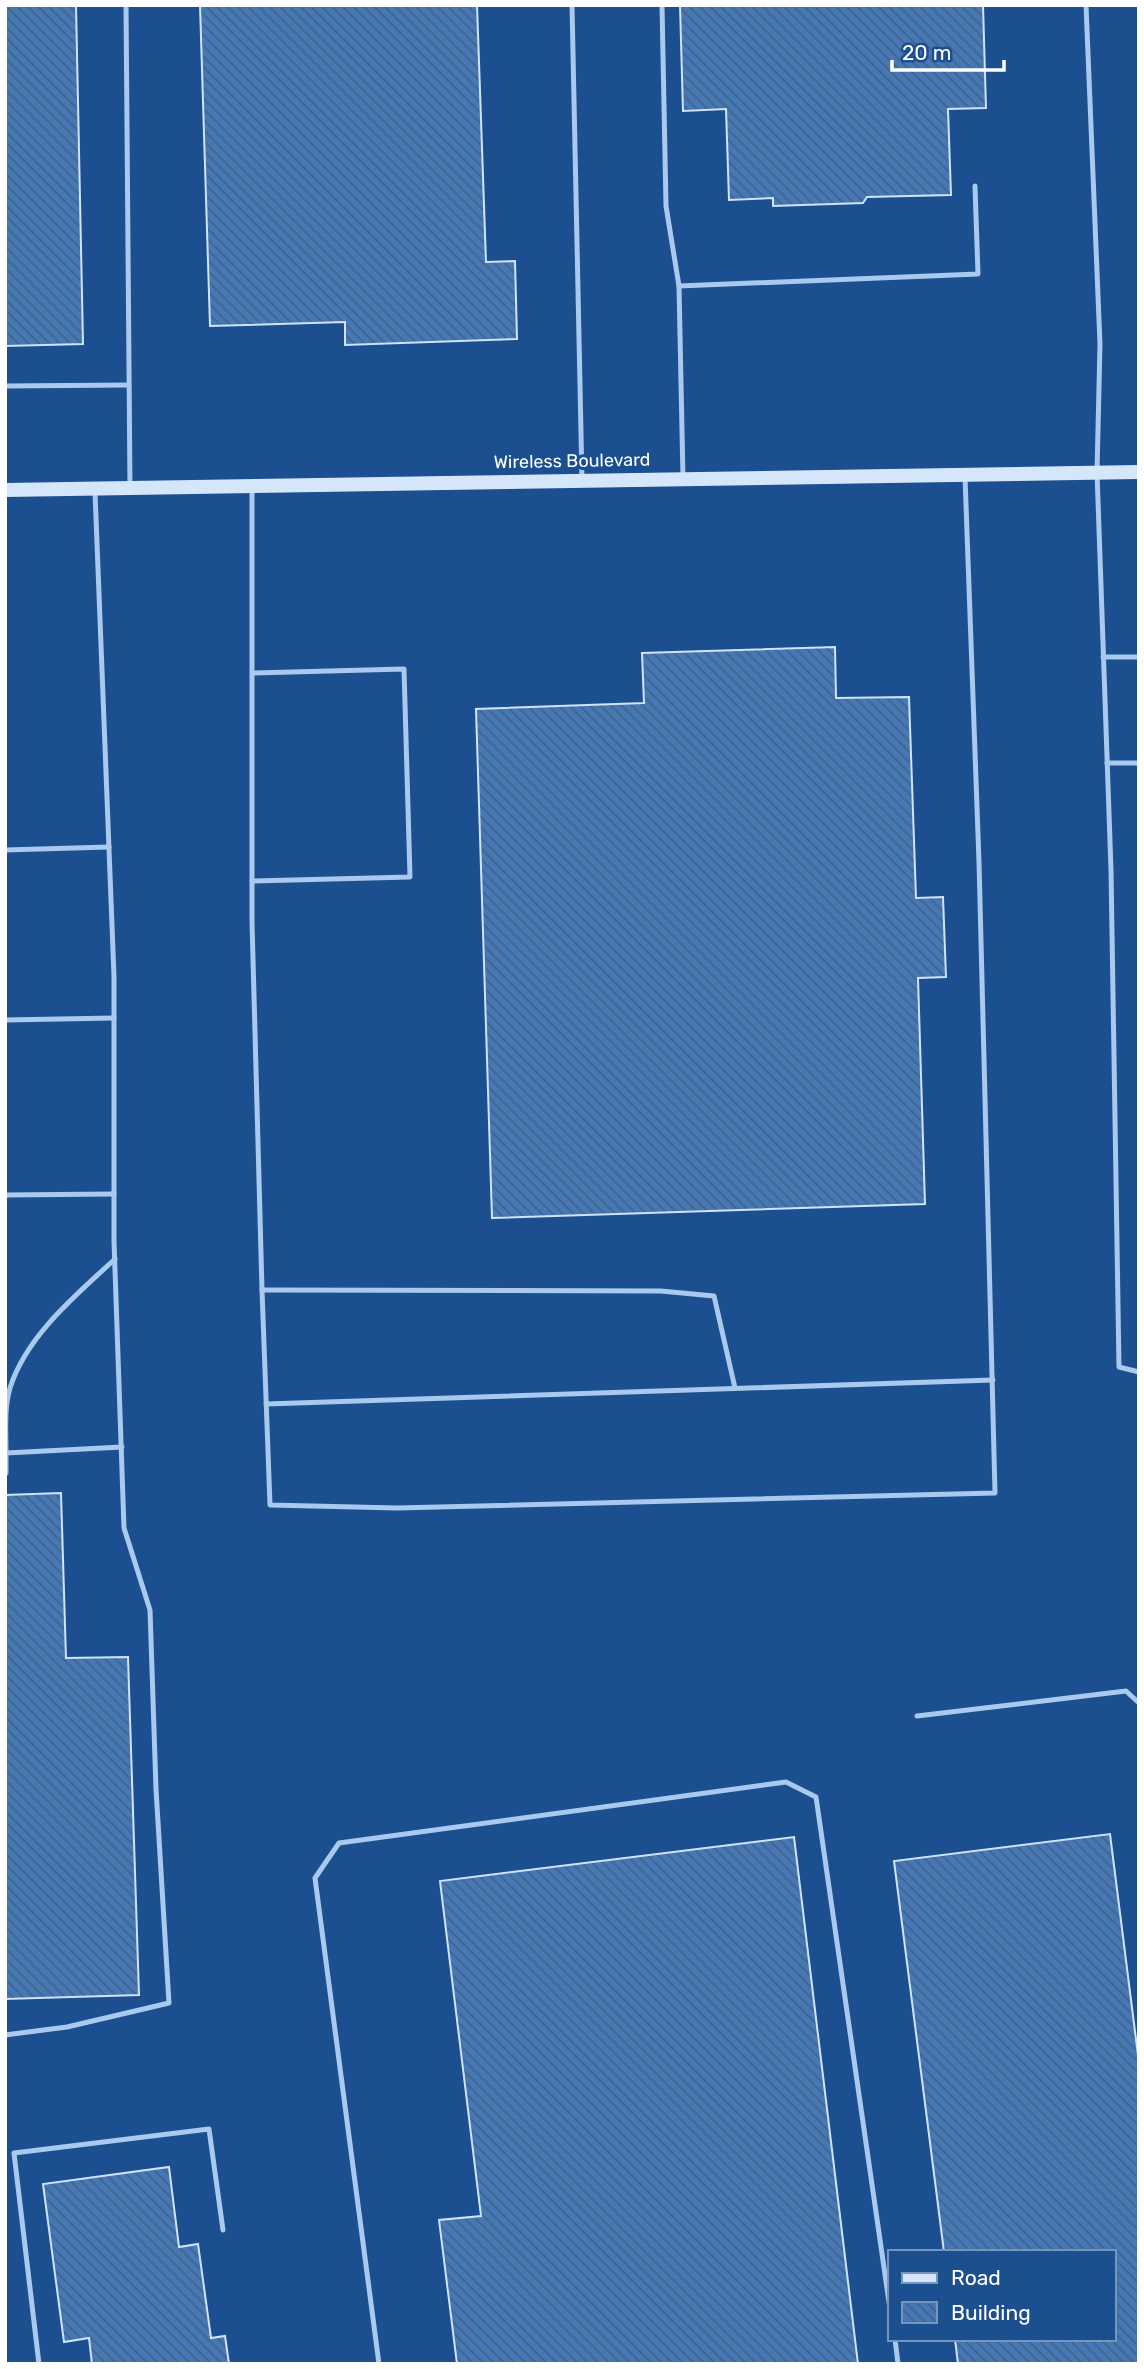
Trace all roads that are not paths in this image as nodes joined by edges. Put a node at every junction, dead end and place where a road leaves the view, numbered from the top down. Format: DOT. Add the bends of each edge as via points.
graph roads {
  1 [pos="126,5"];
  2 [pos="572,5"];
  3 [pos="662,5"];
  4 [pos="1086,5"];
  5 [pos="975,186"];
  6 [pos="678,286"];
  7 [pos="129,385"];
  8 [pos="5,386"];
  9 [pos="1097,472"];
  10 [pos="1139,472"];
  11 [pos="965,474"];
  12 [pos="683,479"];
  13 [pos="582,480"];
  14 [pos="252,485"];
  15 [pos="95,488"];
  16 [pos="130,488"];
  17 [pos="5,490"];
  18 [pos="1103,657"];
  19 [pos="1139,657"];
  20 [pos="253,673"];
  21 [pos="1139,762"];
  22 [pos="1107,764"];
  23 [pos="109,846"];
  24 [pos="5,849"];
  25 [pos="253,881"];
  26 [pos="114,1018"];
  27 [pos="5,1020"];
  28 [pos="114,1194"];
  29 [pos="5,1195"];
  30 [pos="115,1259"];
  31 [pos="261,1290"];
  32 [pos="1139,1372"];
  33 [pos="993,1380"];
  34 [pos="735,1388"];
  35 [pos="266,1404"];
  36 [pos="122,1447"];
  37 [pos="6,1453"];
  38 [pos="6,1473"];
  39 [pos="1139,1703"];
  40 [pos="917,1716"];
  41 [pos="5,2035"];
  42 [pos="223,2230"];
  43 [pos="888,2295"];
  44 [pos="895,2341"];
  45 [pos="38,2364"];
  46 [pos="379,2364"];
  47 [pos="898,2364"];
  1 -- 7 [label="lane"];
  2 -- 13 [label="lane"];
  3 -- 6 [label="lane" via="666,206"];
  4 -- 9 [label="lane" via="1100,344"];
  5 -- 6 [label="lane" via="978,274"];
  6 -- 12 [label="lane"];
  7 -- 8 [label="lane"];
  7 -- 16 [label="lane"];
  9 -- 10 [label="street, Wireless Boulevard"];
  9 -- 11 [label="street, Wireless Boulevard"];
  9 -- 18 [label="lane"];
  11 -- 12 [label="street, Wireless Boulevard"];
  11 -- 33 [label="lane"];
  12 -- 13 [label="street, Wireless Boulevard"];
  13 -- 14 [label="street, Wireless Boulevard"];
  14 -- 16 [label="street, Wireless Boulevard"];
  14 -- 20 [label="lane"];
  15 -- 16 [label="street, Wireless Boulevard"];
  15 -- 17 [label="street, Wireless Boulevard"];
  15 -- 23 [label="lane"];
  18 -- 19 [label="lane"];
  18 -- 22 [label="lane"];
  20 -- 25 [label="lane"];
  20 -- 25 [label="lane" via="404,668 410,877"];
  21 -- 22 [label="lane"];
  22 -- 32 [label="lane" via="1119,1367"];
  23 -- 24 [label="lane"];
  23 -- 26 [label="lane"];
  25 -- 31 [label="lane"];
  26 -- 27 [label="lane"];
  26 -- 28 [label="lane"];
  28 -- 29 [label="lane"];
  28 -- 30 [label="lane"];
  30 -- 36 [label="lane"];
  30 -- 37 [label="lane" via="51,1320 22,1362 10,1387"];
  31 -- 34 [label="lane" via="661,1291 714,1296"];
  31 -- 35 [label="lane"];
  33 -- 34 [label="lane"];
  33 -- 35 [label="lane" via="995,1493 397,1508 270,1505"];
  34 -- 35 [label="lane"];
  36 -- 37 [label="lane"];
  36 -- 41 [label="lane" via="124,1528 150,1610 169,2003 67,2027"];
  37 -- 38 [label="lane"];
  39 -- 40 [label="lane" via="1126,1691"];
  42 -- 45 [label="lane" via="209,2129 14,2152"];
  43 -- 46 [label="lane" via="816,1797 786,1782 339,1843 315,1878"];
  44 -- 47 [label="lane"];
}
